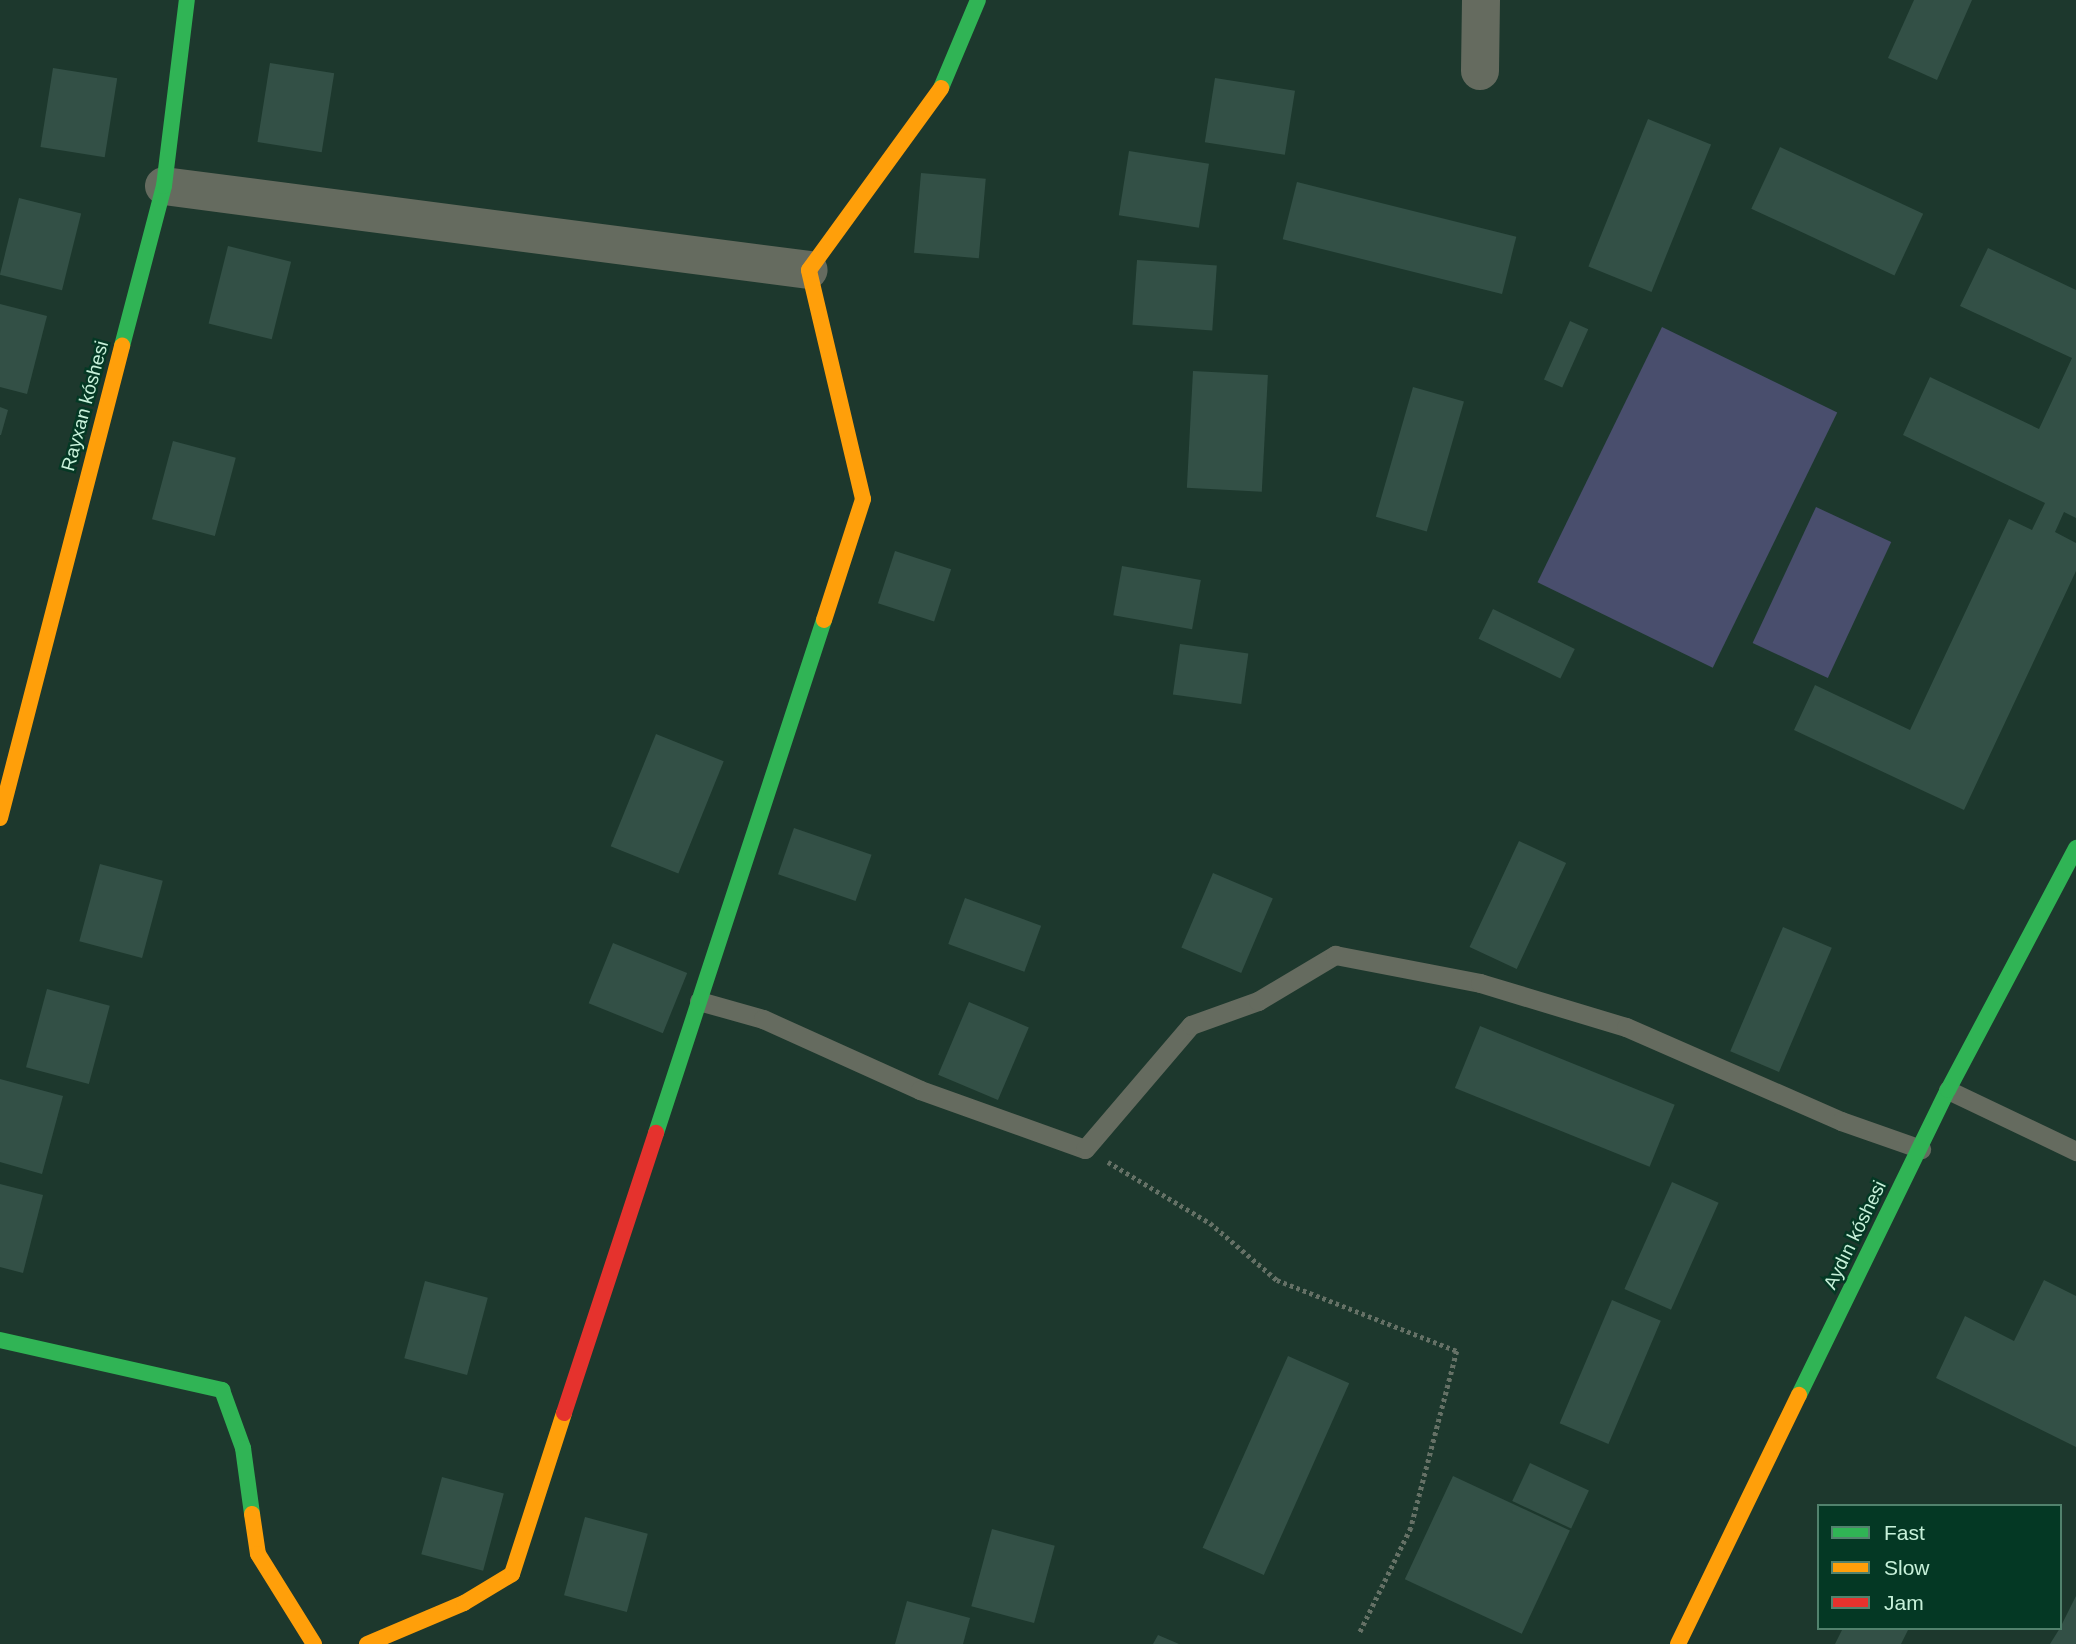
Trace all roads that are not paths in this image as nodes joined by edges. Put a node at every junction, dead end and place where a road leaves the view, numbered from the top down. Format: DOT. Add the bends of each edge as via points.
graph roads {
  1 [pos="187,0"];
  2 [pos="978,0"];
  3 [pos="1481,0"];
  4 [pos="1480,71"];
  5 [pos="164,186"];
  6 [pos="809,270"];
  7 [pos="0,818"];
  8 [pos="2071,868"];
  9 [pos="699,1001"];
  10 [pos="1948,1090"];
  11 [pos="1921,1149"];
  12 [pos="2076,1151"];
  13 [pos="0,1340"];
  14 [pos="314,1644"];
  15 [pos="367,1644"];
  16 [pos="1678,1644"];
  1 -- 5 [label="street, Rayxan kóshesi"];
  2 -- 6 [label="street" via="940,90"];
  3 -- 4 [label="street"];
  5 -- 6 [label="street"];
  5 -- 7 [label="street, Rayxan kóshesi"];
  6 -- 9 [label="street" via="863,499"];
  8 -- 10 [label="street, Aydın kóshesi"];
  9 -- 11 [label="lane" via="763,1019 920,1090 1085,1149 1191,1024 1258,1001 1335,955 1480,983 1626,1027 1841,1121"];
  9 -- 15 [label="street" via="512,1574 464,1603"];
  10 -- 11 [label="street, Aydın kóshesi"];
  10 -- 12 [label="lane"];
  11 -- 16 [label="street, Aydın kóshesi"];
  13 -- 14 [label="street" via="222,1390 243,1448 258,1554"];
}
